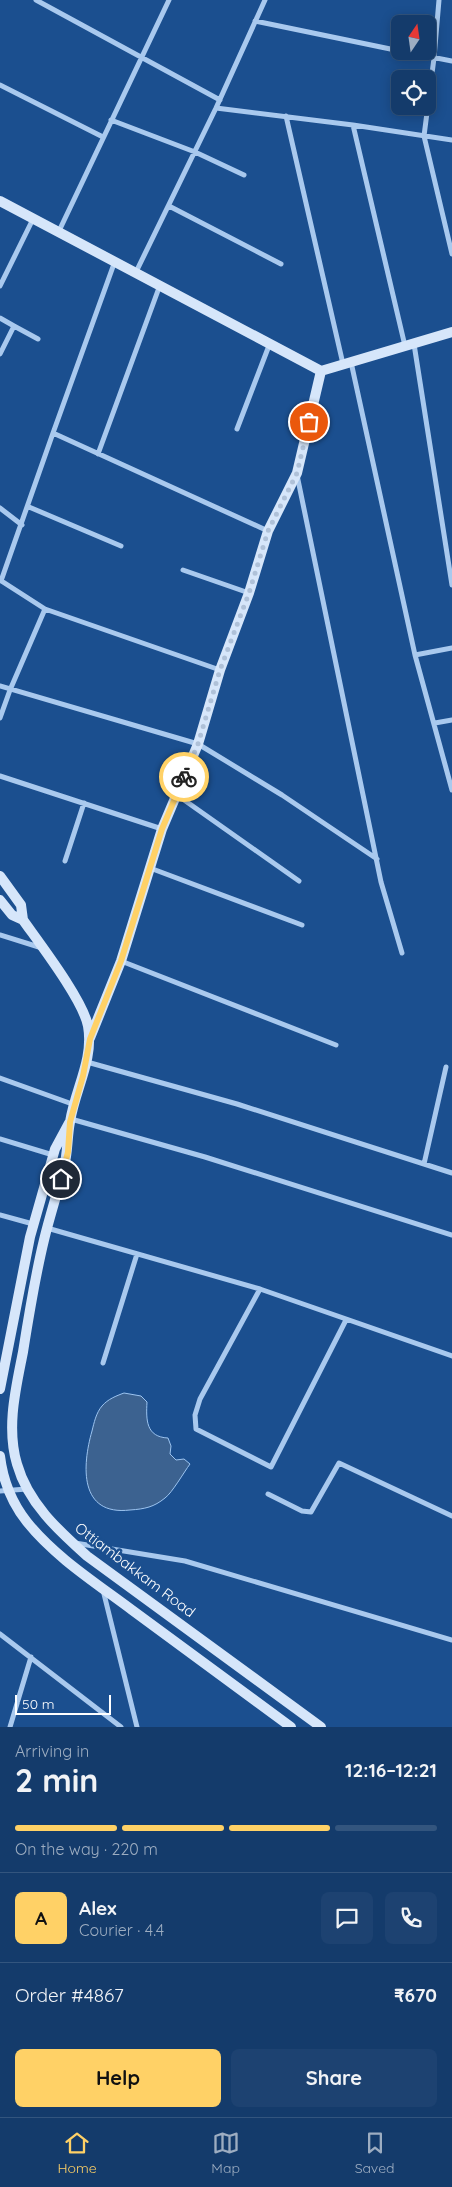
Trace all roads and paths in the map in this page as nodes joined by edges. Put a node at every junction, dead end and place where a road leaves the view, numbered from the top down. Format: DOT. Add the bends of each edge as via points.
graph roads {
  1 [pos="36,0"];
  2 [pos="169,0"];
  3 [pos="266,0"];
  4 [pos="439,0"];
  5 [pos="255,21"];
  6 [pos="436,35"];
  7 [pos="391,49"];
  8 [pos="141,57"];
  9 [pos="436,58"];
  10 [pos="434,60"];
  11 [pos="452,60"];
  12 [pos="0,85"];
  13 [pos="220,100"];
  14 [pos="216,108"];
  15 [pos="286,116"];
  16 [pos="111,120"];
  17 [pos="353,124"];
  18 [pos="424,136"];
  19 [pos="103,137"];
  20 [pos="452,140"];
  21 [pos="195,152"];
  22 [pos="244,175"];
  23 [pos="0,201"];
  24 [pos="168,206"];
  25 [pos="33,218"];
  26 [pos="59,231"];
  27 [pos="452,254"];
  28 [pos="115,261"];
  29 [pos="281,264"];
  30 [pos="136,272"];
  31 [pos="160,284"];
  32 [pos="0,286"];
  33 [pos="0,318"];
  34 [pos="14,326"];
  35 [pos="452,332"];
  36 [pos="38,339"];
  37 [pos="270,343"];
  38 [pos="409,344"];
  39 [pos="0,354"];
  40 [pos="347,363"];
  41 [pos="321,371"];
  42 [pos="237,429"];
  43 [pos="53,433"];
  44 [pos="98,454"];
  45 [pos="297,473"];
  46 [pos="29,507"];
  47 [pos="0,508"];
  48 [pos="22,525"];
  49 [pos="268,531"];
  50 [pos="121,546"];
  51 [pos="183,570"];
  52 [pos="1,581"];
  53 [pos="452,585"];
  54 [pos="249,593"];
  55 [pos="45,609"];
  56 [pos="452,648"];
  57 [pos="415,655"];
  58 [pos="220,670"];
  59 [pos="0,686"];
  60 [pos="10,690"];
  61 [pos="0,718"];
  62 [pos="452,720"];
  63 [pos="434,723"];
  64 [pos="198,744"];
  65 [pos="0,776"];
  66 [pos="452,787"];
  67 [pos="177,795"];
  68 [pos="84,803"];
  69 [pos="162,829"];
  70 [pos="377,859"];
  71 [pos="65,861"];
  72 [pos="150,868"];
  73 [pos="0,876"];
  74 [pos="299,881"];
  75 [pos="0,900"];
  76 [pos="23,920"];
  77 [pos="302,925"];
  78 [pos="0,935"];
  79 [pos="42,948"];
  80 [pos="402,952"];
  81 [pos="121,961"];
  82 [pos="90,1039"];
  83 [pos="336,1045"];
  84 [pos="86,1062"];
  85 [pos="446,1067"];
  86 [pos="0,1078"];
  87 [pos="75,1105"];
  88 [pos="70,1120"];
  89 [pos="0,1139"];
  90 [pos="53,1155"];
  91 [pos="424,1164"];
  92 [pos="452,1173"];
  93 [pos="0,1215"];
  94 [pos="34,1224"];
  95 [pos="47,1228"];
  96 [pos="452,1235"];
  97 [pos="137,1254"];
  98 [pos="260,1289"];
  99 [pos="346,1320"];
  100 [pos="452,1356"];
  101 [pos="103,1363"];
  102 [pos="0,1384"];
  103 [pos="0,1456"];
  104 [pos="27,1489"];
  105 [pos="4,1491"];
  106 [pos="268,1494"];
  107 [pos="452,1516"];
  108 [pos="72,1542"];
  109 [pos="102,1588"];
  110 [pos="0,1634"];
  111 [pos="452,1640"];
  112 [pos="31,1658"];
  113 [pos="10,1727"];
  114 [pos="121,1727"];
  115 [pos="137,1727"];
  116 [pos="291,1727"];
  117 [pos="321,1727"];
  1 -- 8 [label="street"];
  2 -- 8 [label="street"];
  3 -- 5 [label="street"];
  4 -- 6 [label="street"];
  5 -- 7 [label="street"];
  5 -- 13 [label="street"];
  8 -- 13 [label="street"];
  8 -- 16 [label="street"];
  9 -- 11 [label="street"];
  10 -- 18 [label="street"];
  12 -- 19 [label="street"];
  13 -- 14 [label="street"];
  14 -- 15 [label="street"];
  14 -- 21 [label="street"];
  15 -- 17 [label="street"];
  15 -- 40 [label="street"];
  16 -- 19 [label="street"];
  16 -- 21 [label="street"];
  17 -- 18 [label="street"];
  17 -- 38 [label="street"];
  18 -- 20 [label="street"];
  18 -- 27 [label="street"];
  19 -- 26 [label="street"];
  21 -- 22 [label="street"];
  21 -- 24 [label="street"];
  23 -- 25 [label="street"];
  24 -- 29 [label="street"];
  24 -- 30 [label="street"];
  25 -- 26 [label="street"];
  25 -- 32 [label="street"];
  26 -- 28 [label="street"];
  28 -- 30 [label="street"];
  28 -- 43 [label="street"];
  30 -- 31 [label="street"];
  31 -- 37 [label="street"];
  31 -- 44 [label="street"];
  33 -- 34 [label="street"];
  34 -- 36 [label="street"];
  34 -- 39 [label="street"];
  35 -- 38 [label="street"];
  37 -- 41 [label="street"];
  37 -- 42 [label="street"];
  38 -- 40 [label="street"];
  38 -- 53 [label="street"];
  40 -- 41 [label="street"];
  40 -- 57 [label="street"];
  41 -- 45 [label="street"];
  43 -- 44 [label="street"];
  43 -- 46 [label="street"];
  44 -- 49 [label="street"];
  45 -- 49 [label="street"];
  45 -- 70 [label="street"];
  46 -- 48 [label="street"];
  46 -- 50 [label="street"];
  47 -- 48 [label="street"];
  48 -- 52 [label="street"];
  49 -- 54 [label="street"];
  51 -- 54 [label="street"];
  52 -- 55 [label="street"];
  54 -- 58 [label="street"];
  55 -- 58 [label="street"];
  55 -- 60 [label="street"];
  56 -- 57 [label="street"];
  57 -- 63 [label="street"];
  58 -- 64 [label="street"];
  59 -- 60 [label="street"];
  60 -- 61 [label="street"];
  60 -- 64 [label="street"];
  62 -- 63 [label="street"];
  63 -- 66 [label="street"];
  64 -- 67 [label="street"];
  64 -- 70 [label="street"];
  65 -- 68 [label="street"];
  67 -- 69 [label="street"];
  67 -- 74 [label="street"];
  68 -- 69 [label="street"];
  68 -- 71 [label="street"];
  69 -- 72 [label="street"];
  70 -- 80 [label="street"];
  72 -- 77 [label="street"];
  72 -- 81 [label="street"];
  73 -- 76 [label="street, Ottiambakkam Road" via="21,905"];
  75 -- 76 [label="street, Ottiambakkam Road" via="12,915"];
  76 -- 79 [label="street, Ottiambakkam Road"];
  78 -- 79 [label="street"];
  79 -- 82 [label="street, Ottiambakkam Road" via="78,1002"];
  81 -- 82 [label="street"];
  81 -- 83 [label="street"];
  82 -- 84 [label="street, Ottiambakkam Road"];
  84 -- 87 [label="street, Ottiambakkam Road"];
  84 -- 91 [label="street" via="237,1104"];
  85 -- 91 [label="street"];
  86 -- 87 [label="street"];
  87 -- 88 [label="street, Ottiambakkam Road"];
  88 -- 90 [label="street, Ottiambakkam Road"];
  88 -- 95 [label="street, Ottiambakkam Road" via="66,1159"];
  88 -- 96 [label="street" via="205,1157"];
  89 -- 90 [label="street"];
  90 -- 94 [label="street, Ottiambakkam Road"];
  91 -- 92 [label="street"];
  93 -- 94 [label="street"];
  94 -- 102 [label="street, Ottiambakkam Road"];
  95 -- 97 [label="street"];
  95 -- 104 [label="street, Ottiambakkam Road" via="12,1423 12,1443"];
  97 -- 98 [label="street"];
  97 -- 101 [label="street"];
  98 -- 99 [label="street"];
  98 -- 99 [label="street" via="200,1399 195,1415 196,1429 272,1467"];
  99 -- 100 [label="street"];
  103 -- 105 [label="street"];
  104 -- 105 [label="street"];
  104 -- 108 [label="street, Ottiambakkam Road" via="55,1528"];
  105 -- 109 [label="street" via="46,1543"];
  106 -- 107 [label="street" via="302,1511 312,1512 339,1463"];
  108 -- 111 [label="street" via="185,1561"];
  108 -- 117 [label="street, Ottiambakkam Road"];
  109 -- 115 [label="street"];
  109 -- 116 [label="street"];
  110 -- 112 [label="street"];
  112 -- 113 [label="street"];
  112 -- 114 [label="street"];
}
